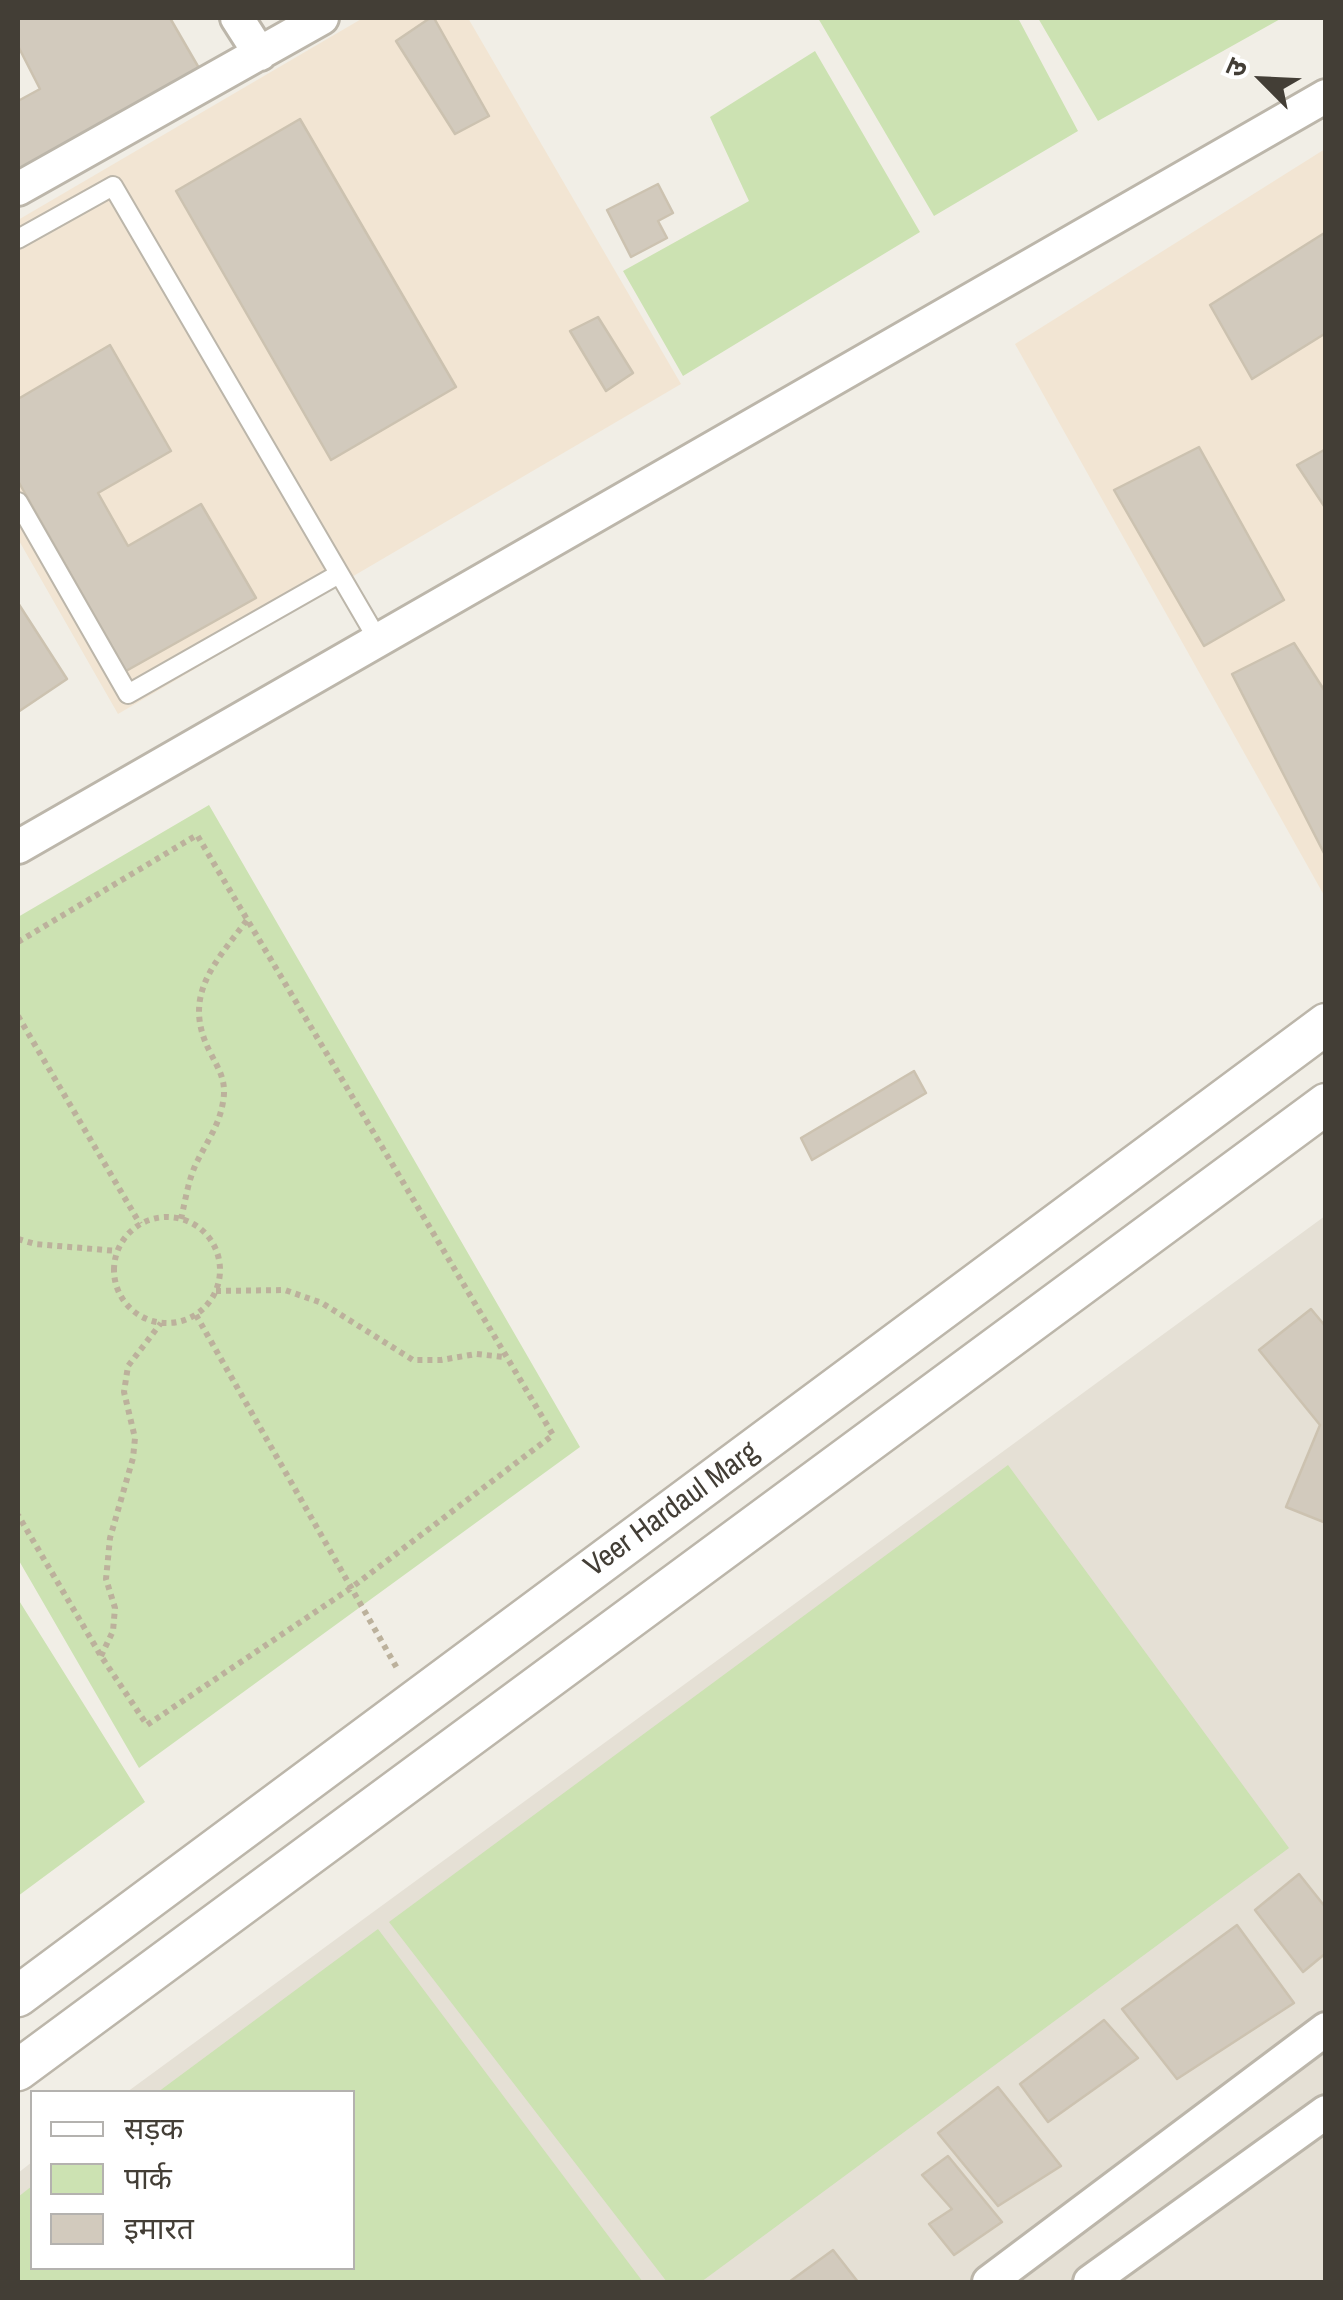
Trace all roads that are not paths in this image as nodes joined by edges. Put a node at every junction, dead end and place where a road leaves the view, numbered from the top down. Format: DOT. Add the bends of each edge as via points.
graph roads {
  1 [pos="237,18"];
  2 [pos="322,18"];
  3 [pos="260,54"];
  4 [pos="1326,96"];
  5 [pos="18,189"];
  6 [pos="18,239"];
  7 [pos="18,502"];
  8 [pos="340,574"];
  9 [pos="378,640"];
  10 [pos="18,847"];
  11 [pos="1326,1024"];
  12 [pos="1326,1104"];
  13 [pos="18,1996"];
  14 [pos="1326,2029"];
  15 [pos="18,2070"];
  16 [pos="1326,2112"];
  17 [pos="988,2282"];
  18 [pos="1090,2282"];
  1 -- 3 [label="street"];
  2 -- 3 [label="street"];
  3 -- 5 [label="street"];
  4 -- 9 [label="street"];
  6 -- 8 [label="lane" via="113,186"];
  7 -- 8 [label="lane" via="128,694"];
  8 -- 9 [label="lane"];
  9 -- 10 [label="street"];
  11 -- 13 [label="street, Veer Hardaul Marg"];
  12 -- 15 [label="street, Veer Hardaul Marg"];
  14 -- 17 [label="street"];
  16 -- 18 [label="street"];
}
